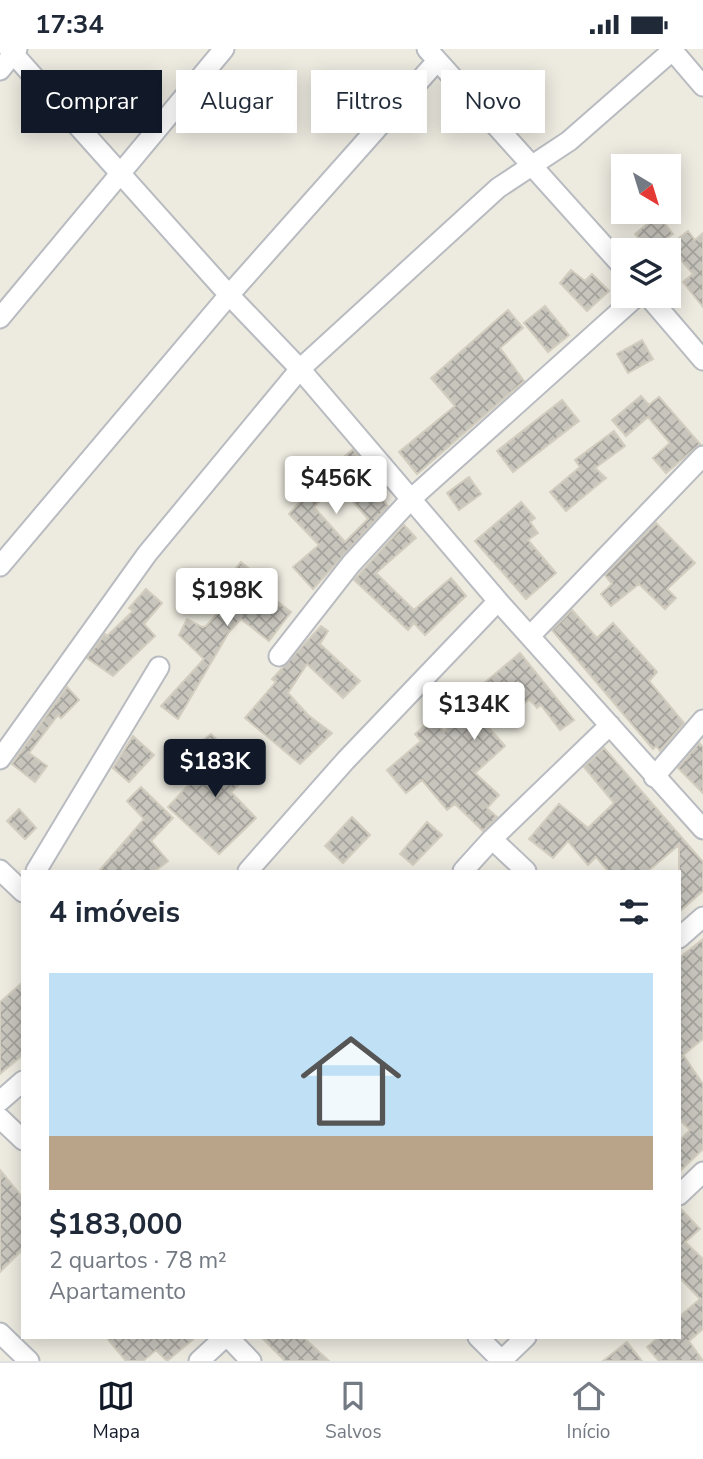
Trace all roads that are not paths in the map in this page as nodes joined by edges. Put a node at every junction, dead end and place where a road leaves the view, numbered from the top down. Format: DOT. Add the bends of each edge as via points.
graph roads {
  1 [pos="224,49"];
  2 [pos="674,50"];
  3 [pos="13,51"];
  4 [pos="432,55"];
  5 [pos="0,70"];
  6 [pos="703,86"];
  7 [pos="532,165"];
  8 [pos="120,172"];
  9 [pos="611,254"];
  10 [pos="229,295"];
  11 [pos="624,308"];
  12 [pos="658,308"];
  13 [pos="0,318"];
  14 [pos="703,360"];
  15 [pos="300,369"];
  16 [pos="703,456"];
  17 [pos="411,499"];
  18 [pos="0,566"];
  19 [pos="498,601"];
  20 [pos="530,636"];
  21 [pos="279,656"];
  22 [pos="159,667"];
  23 [pos="703,720"];
  24 [pos="610,725"];
  25 [pos="0,759"];
  26 [pos="654,777"];
  27 [pos="703,829"];
  28 [pos="492,839"];
  29 [pos="0,870"];
  30 [pos="37,870"];
  31 [pos="249,870"];
  32 [pos="464,870"];
  33 [pos="525,870"];
  34 [pos="21,891"];
  35 [pos="703,917"];
  36 [pos="681,936"];
  37 [pos="21,1083"];
  38 [pos="0,1101"];
  39 [pos="0,1118"];
  40 [pos="21,1138"];
  41 [pos="703,1172"];
  42 [pos="681,1193"];
  43 [pos="0,1333"];
  44 [pos="225,1339"];
  45 [pos="229,1339"];
  46 [pos="480,1339"];
  47 [pos="524,1339"];
  48 [pos="29,1361"];
  49 [pos="199,1361"];
  50 [pos="251,1361"];
  51 [pos="502,1361"];
  1 -- 8 [label="street"];
  2 -- 6 [label="street"];
  2 -- 7 [label="street" via="569,141"];
  3 -- 5 [label="street"];
  3 -- 8 [label="street"];
  4 -- 7 [label="street"];
  4 -- 10 [label="street"];
  7 -- 9 [label="street"];
  7 -- 15 [label="street" via="498,188"];
  8 -- 10 [label="street"];
  8 -- 13 [label="street"];
  10 -- 15 [label="street"];
  10 -- 18 [label="street"];
  11 -- 17 [label="street"];
  12 -- 14 [label="street"];
  15 -- 17 [label="street"];
  15 -- 25 [label="street" via="147,554"];
  16 -- 20 [label="street"];
  17 -- 19 [label="street"];
  17 -- 21 [label="street" via="351,564"];
  19 -- 20 [label="street"];
  19 -- 31 [label="street"];
  20 -- 24 [label="street"];
  22 -- 30 [label="street"];
  23 -- 26 [label="street"];
  24 -- 26 [label="street"];
  24 -- 28 [label="street"];
  26 -- 27 [label="street"];
  28 -- 32 [label="street"];
  28 -- 33 [label="street"];
  29 -- 34 [label="street"];
  35 -- 36 [label="street"];
  37 -- 38 [label="street"];
  39 -- 40 [label="street"];
  41 -- 42 [label="street"];
  43 -- 48 [label="street"];
  44 -- 49 [label="street"];
  45 -- 50 [label="street"];
  46 -- 51 [label="street"];
  47 -- 51 [label="street"];
}
